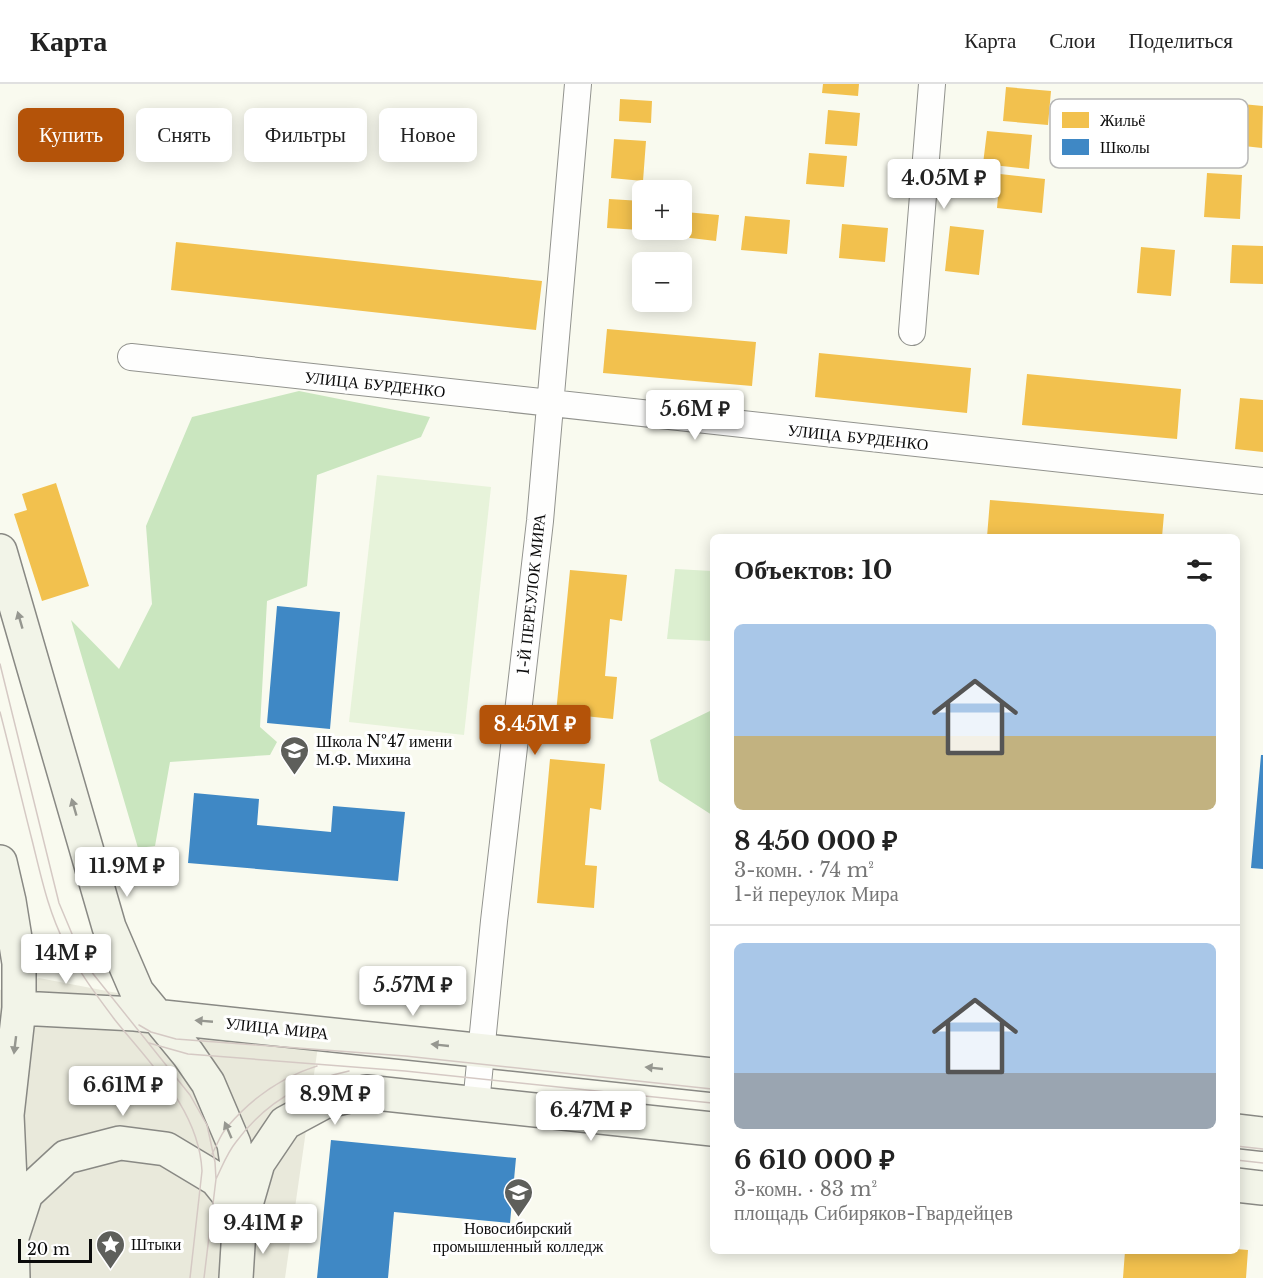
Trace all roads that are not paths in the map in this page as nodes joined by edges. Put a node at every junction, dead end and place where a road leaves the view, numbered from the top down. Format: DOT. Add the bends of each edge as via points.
graph roads {
  1 [pos="578,84"];
  2 [pos="932,84"];
  3 [pos="912,332"];
  4 [pos="131,357"];
  5 [pos="549,403"];
  6 [pos="1263,481"];
  7 [pos="0,551"];
  8 [pos="0,862"];
  9 [pos="10,1011"];
  10 [pos="157,1017"];
  11 [pos="482,1050"];
  12 [pos="710,1075"];
  13 [pos="3,1101"];
  14 [pos="476,1104"];
  15 [pos="710,1129"];
  16 [pos="1240,1131"];
  17 [pos="1263,1134"];
  18 [pos="1240,1185"];
  19 [pos="1263,1188"];
  20 [pos="239,1229"];
  21 [pos="12,1237"];
  22 [pos="13,1278"];
  23 [pos="236,1278"];
  1 -- 5 [label="street, 1-Й ПЕРЕУЛОК МИРА"];
  2 -- 3 [label="street"];
  4 -- 5 [label="street, УЛИЦА БУРДЕНКО"];
  5 -- 6 [label="street, УЛИЦА БУРДЕНКО"];
  5 -- 11 [label="street, 1-Й ПЕРЕУЛОК МИРА" via="540,522"];
  10 -- 7 [label="main road, one-way" via="137,992 109,927"];
  8 -- 9 [label="main road" via="19,963"];
  9 -- 10 [label="main road, УЛИЦА МИРА"];
  9 -- 13 [label="main road, one-way"];
  11 -- 10 [label="main road, УЛИЦА МИРА, one-way"];
  20 -- 10 [label="main road, one-way" via="241,1190 234,1144 208,1083"];
  12 -- 11 [label="main road, УЛИЦА МИРА, one-way"];
  11 -- 14 [label="street, 1-Й ПЕРЕУЛОК МИРА"];
  13 -- 21 [label="main road"];
  14 -- 15 [label="main road"];
  14 -- 20 [label="main road" via="366,1092 324,1102 285,1123 258,1163"];
  16 -- 17 [label="main road"];
  18 -- 19 [label="main road"];
  20 -- 21 [label="main road" via="228,1194 216,1179 166,1149 120,1143 66,1156 26,1194"];
  20 -- 23 [label="main road"];
  21 -- 22 [label="main road"];
}
